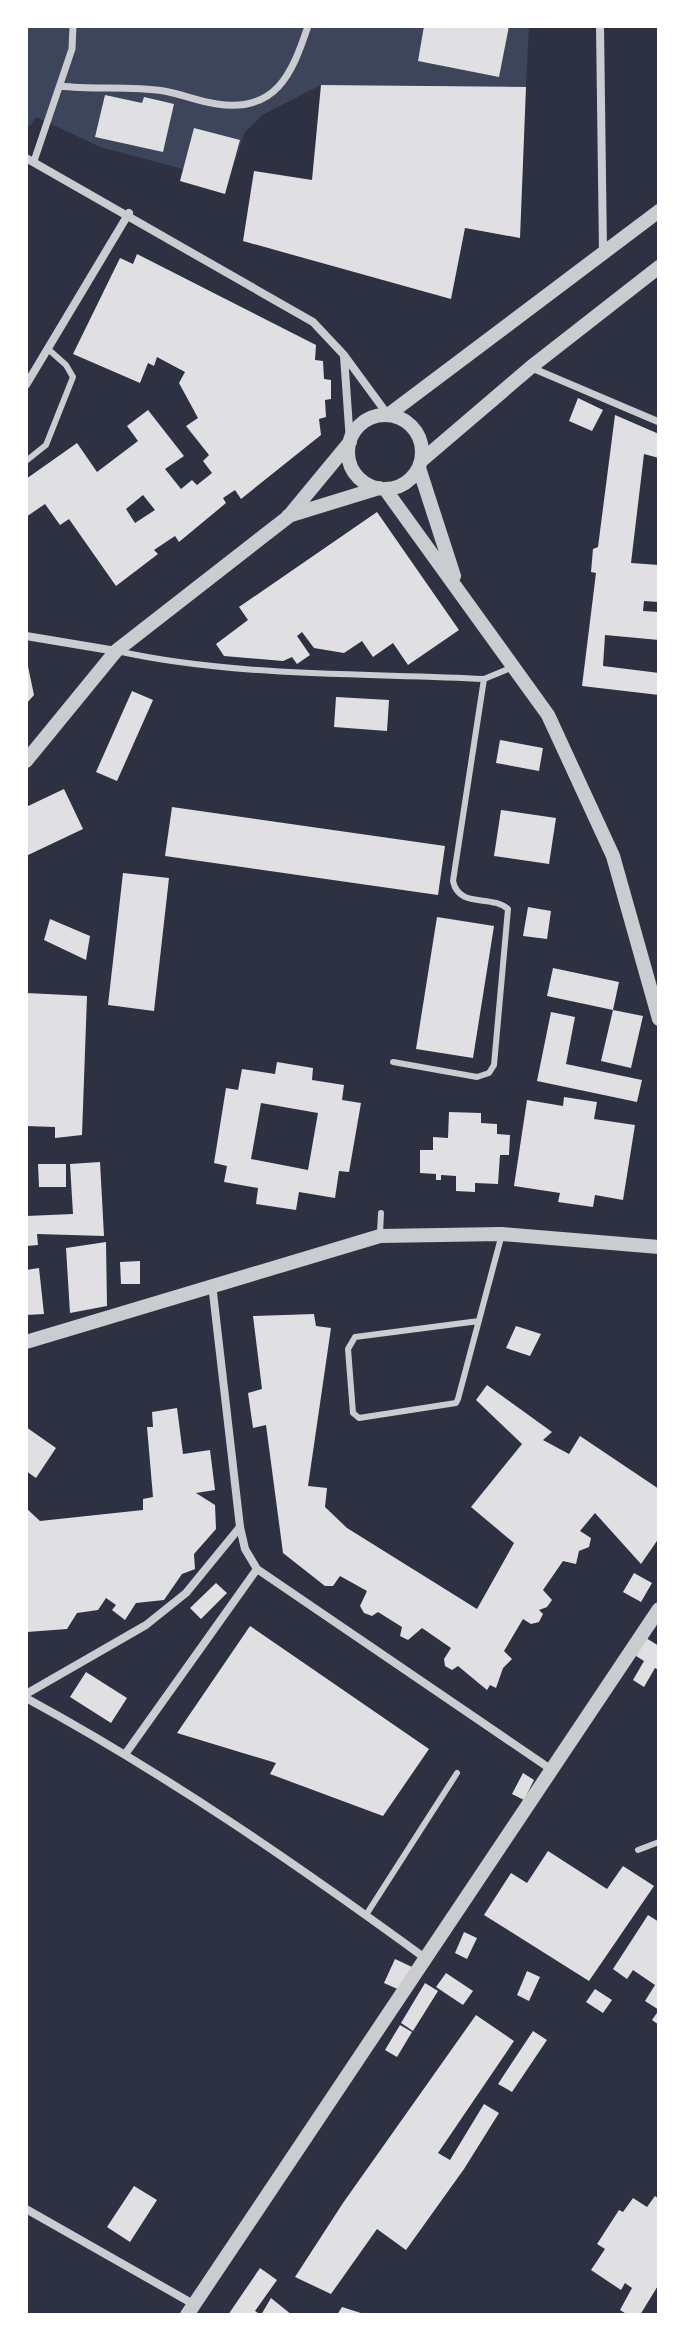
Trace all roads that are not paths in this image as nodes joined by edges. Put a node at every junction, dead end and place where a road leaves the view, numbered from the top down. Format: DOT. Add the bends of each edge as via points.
graph roads {
  1 [pos="73,26"];
  2 [pos="308,26"];
  3 [pos="600,26"];
  4 [pos="60,86"];
  5 [pos="30,160"];
  6 [pos="659,211"];
  7 [pos="129,213"];
  8 [pos="603,257"];
  9 [pos="659,267"];
  10 [pos="48,349"];
  11 [pos="344,355"];
  12 [pos="531,367"];
  13 [pos="26,385"];
  14 [pos="388,415"];
  15 [pos="659,422"];
  16 [pos="350,442"];
  17 [pos="26,461"];
  18 [pos="420,464"];
  19 [pos="382,489"];
  20 [pos="288,517"];
  21 [pos="457,587"];
  22 [pos="26,636"];
  23 [pos="116,651"];
  24 [pos="513,667"];
  25 [pos="484,679"];
  26 [pos="26,761"];
  27 [pos="659,1019"];
  28 [pos="393,1062"];
  29 [pos="381,1213"];
  30 [pos="502,1234"];
  31 [pos="380,1236"];
  32 [pos="659,1247"];
  33 [pos="212,1284"];
  34 [pos="479,1321"];
  35 [pos="26,1342"];
  36 [pos="240,1527"];
  37 [pos="257,1569"];
  38 [pos="659,1609"];
  39 [pos="26,1696"];
  40 [pos="126,1753"];
  41 [pos="552,1770"];
  42 [pos="457,1773"];
  43 [pos="659,1842"];
  44 [pos="638,1850"];
  45 [pos="366,1915"];
  46 [pos="425,1958"];
  47 [pos="26,2209"];
  48 [pos="191,2310"];
  1 -- 4 [label="street"];
  2 -- 4 [label="street" via="290,73 265,98 246,107 166,91"];
  3 -- 8 [label="street"];
  4 -- 5 [label="street"];
  5 -- 7 [label="street"];
  6 -- 8 [label="street"];
  7 -- 10 [label="street"];
  7 -- 11 [label="street" via="313,322"];
  8 -- 14 [label="street"];
  9 -- 12 [label="street"];
  10 -- 13 [label="street"];
  10 -- 17 [label="lane" via="73,377 46,445"];
  11 -- 14 [label="street"];
  11 -- 16 [label="street"];
  12 -- 15 [label="street"];
  12 -- 18 [label="street"];
  14 -- 16 [label="street" via="360,425"];
  14 -- 18 [label="street" via="411,426 418,436"];
  16 -- 19 [label="street" via="351,466"];
  16 -- 20 [label="street"];
  18 -- 19 [label="street" via="405,483"];
  18 -- 21 [label="street"];
  19 -- 20 [label="street"];
  19 -- 21 [label="street"];
  20 -- 23 [label="street"];
  21 -- 24 [label="street"];
  22 -- 23 [label="street"];
  23 -- 25 [label="lane" via="291,670"];
  23 -- 26 [label="street"];
  24 -- 25 [label="lane"];
  24 -- 27 [label="street" via="548,715 613,856"];
  25 -- 28 [label="lane" via="453,881 464,898 501,903 508,909 494,1065 477,1077"];
  29 -- 31 [label="lane"];
  30 -- 31 [label="street"];
  30 -- 32 [label="street"];
  30 -- 34 [label="lane"];
  31 -- 33 [label="street"];
  33 -- 35 [label="street"];
  33 -- 36 [label="street"];
  34 -- 34 [label="lane" via="355,1337 348,1349 353,1413 359,1418 453,1405"];
  36 -- 37 [label="street"];
  36 -- 39 [label="street" via="186,1593 146,1625"];
  37 -- 40 [label="street"];
  37 -- 41 [label="street"];
  38 -- 41 [label="street"];
  39 -- 40 [label="street"];
  40 -- 45 [label="street"];
  41 -- 46 [label="street"];
  42 -- 45 [label="lane"];
  43 -- 44 [label="lane"];
  45 -- 46 [label="street"];
  46 -- 48 [label="street"];
  47 -- 48 [label="street"];
}
